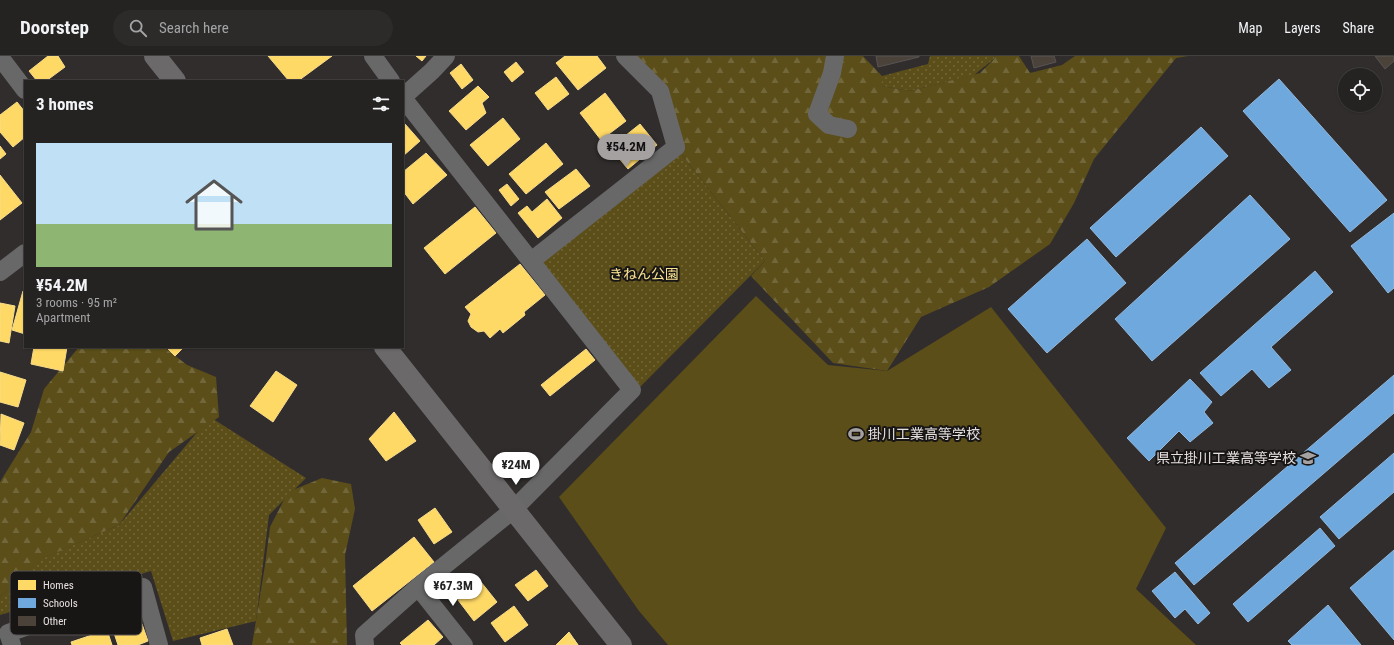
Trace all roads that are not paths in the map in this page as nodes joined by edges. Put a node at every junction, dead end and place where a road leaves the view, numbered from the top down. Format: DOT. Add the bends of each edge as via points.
graph roads {
  1 [pos="155,56"];
  2 [pos="373,56"];
  3 [pos="446,56"];
  4 [pos="625,56"];
  5 [pos="835,56"];
  6 [pos="1,61"];
  7 [pos="174,80"];
  8 [pos="390,80"];
  9 [pos="24,89"];
  10 [pos="404,97"];
  11 [pos="404,99"];
  12 [pos="848,129"];
  13 [pos="24,254"];
  14 [pos="531,261"];
  15 [pos="0,272"];
  16 [pos="386,348"];
  17 [pos="513,510"];
  18 [pos="418,587"];
  19 [pos="142,588"];
  20 [pos="10,632"];
  21 [pos="12,645"];
  22 [pos="159,645"];
  23 [pos="365,645"];
  24 [pos="464,645"];
  25 [pos="621,645"];
  1 -- 7 [label="street"];
  2 -- 8 [label="street"];
  3 -- 10 [label="street"];
  4 -- 14 [label="street" via="660,91 676,147"];
  5 -- 12 [label="street" via="832,73 817,114 829,125"];
  6 -- 9 [label="street"];
  11 -- 14 [label="street"];
  13 -- 15 [label="street"];
  14 -- 17 [label="street" via="632,390"];
  16 -- 17 [label="street"];
  17 -- 18 [label="street"];
  17 -- 25 [label="street"];
  18 -- 23 [label="street" via="364,635"];
  18 -- 24 [label="street"];
  19 -- 22 [label="street"];
  20 -- 21 [label="street" via="8,633"];
}
